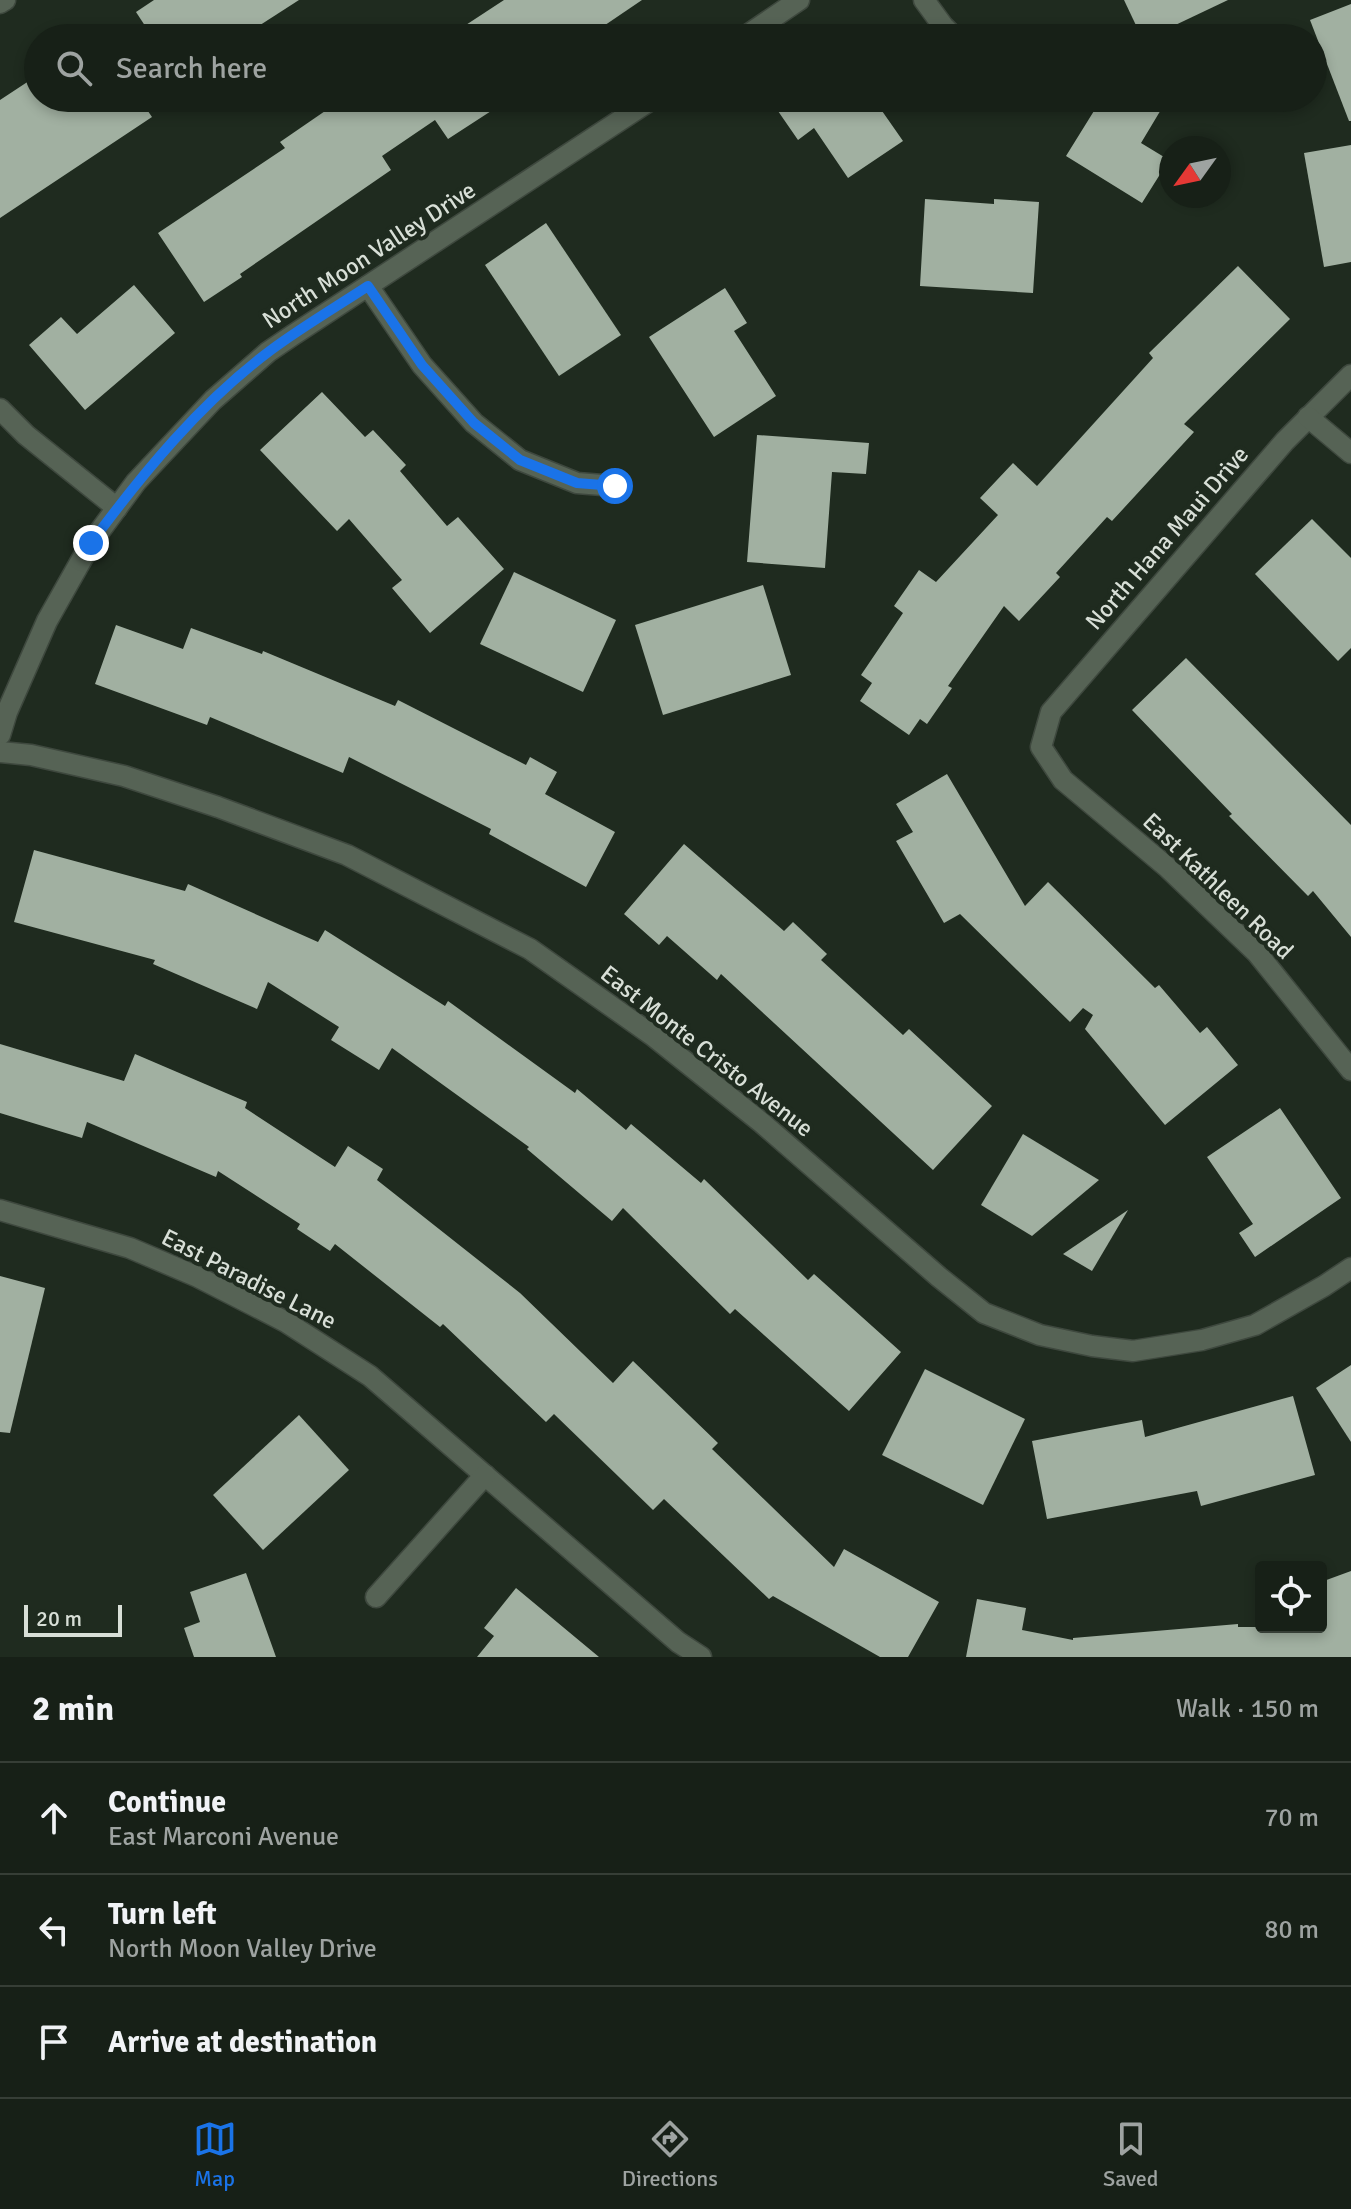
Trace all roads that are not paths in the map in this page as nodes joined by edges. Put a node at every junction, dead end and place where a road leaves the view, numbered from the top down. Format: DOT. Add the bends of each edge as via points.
graph roads {
  1 [pos="799,0"];
  2 [pos="924,0"];
  3 [pos="764,24"];
  4 [pos="942,24"];
  5 [pos="633,112"];
  6 [pos="368,286"];
  7 [pos="1351,375"];
  8 [pos="0,409"];
  9 [pos="1308,417"];
  10 [pos="1351,453"];
  11 [pos="615,486"];
  12 [pos="117,508"];
  13 [pos="0,735"];
  14 [pos="1041,747"];
  15 [pos="0,752"];
  16 [pos="1351,1070"];
  17 [pos="0,1210"];
  18 [pos="1351,1268"];
  19 [pos="485,1475"];
  20 [pos="376,1597"];
  21 [pos="701,1657"];
  1 -- 3 [label="street"];
  2 -- 4 [label="street"];
  5 -- 6 [label="street, North Moon Valley Drive"];
  6 -- 11 [label="street" via="422,365 474,423 520,460 577,483"];
  6 -- 12 [label="street, North Moon Valley Drive" via="268,352 223,391"];
  7 -- 9 [label="street, North Hana Maui Drive"];
  8 -- 12 [label="street"];
  9 -- 10 [label="street"];
  9 -- 14 [label="street, North Hana Maui Drive" via="1051,712"];
  12 -- 13 [label="street, North Moon Valley Drive" via="47,621"];
  14 -- 16 [label="street, East Kathleen Road" via="1063,780 1167,867 1257,953"];
  15 -- 18 [label="street, East Monte Cristo Avenue" via="124,776 218,807 347,855 530,949 664,1044 984,1313 1040,1335 1133,1351 1202,1340 1255,1325"];
  17 -- 19 [label="street, East Paradise Lane" via="130,1248 286,1322 370,1376"];
  19 -- 20 [label="street"];
  19 -- 21 [label="street, East Paradise Lane"];
}
